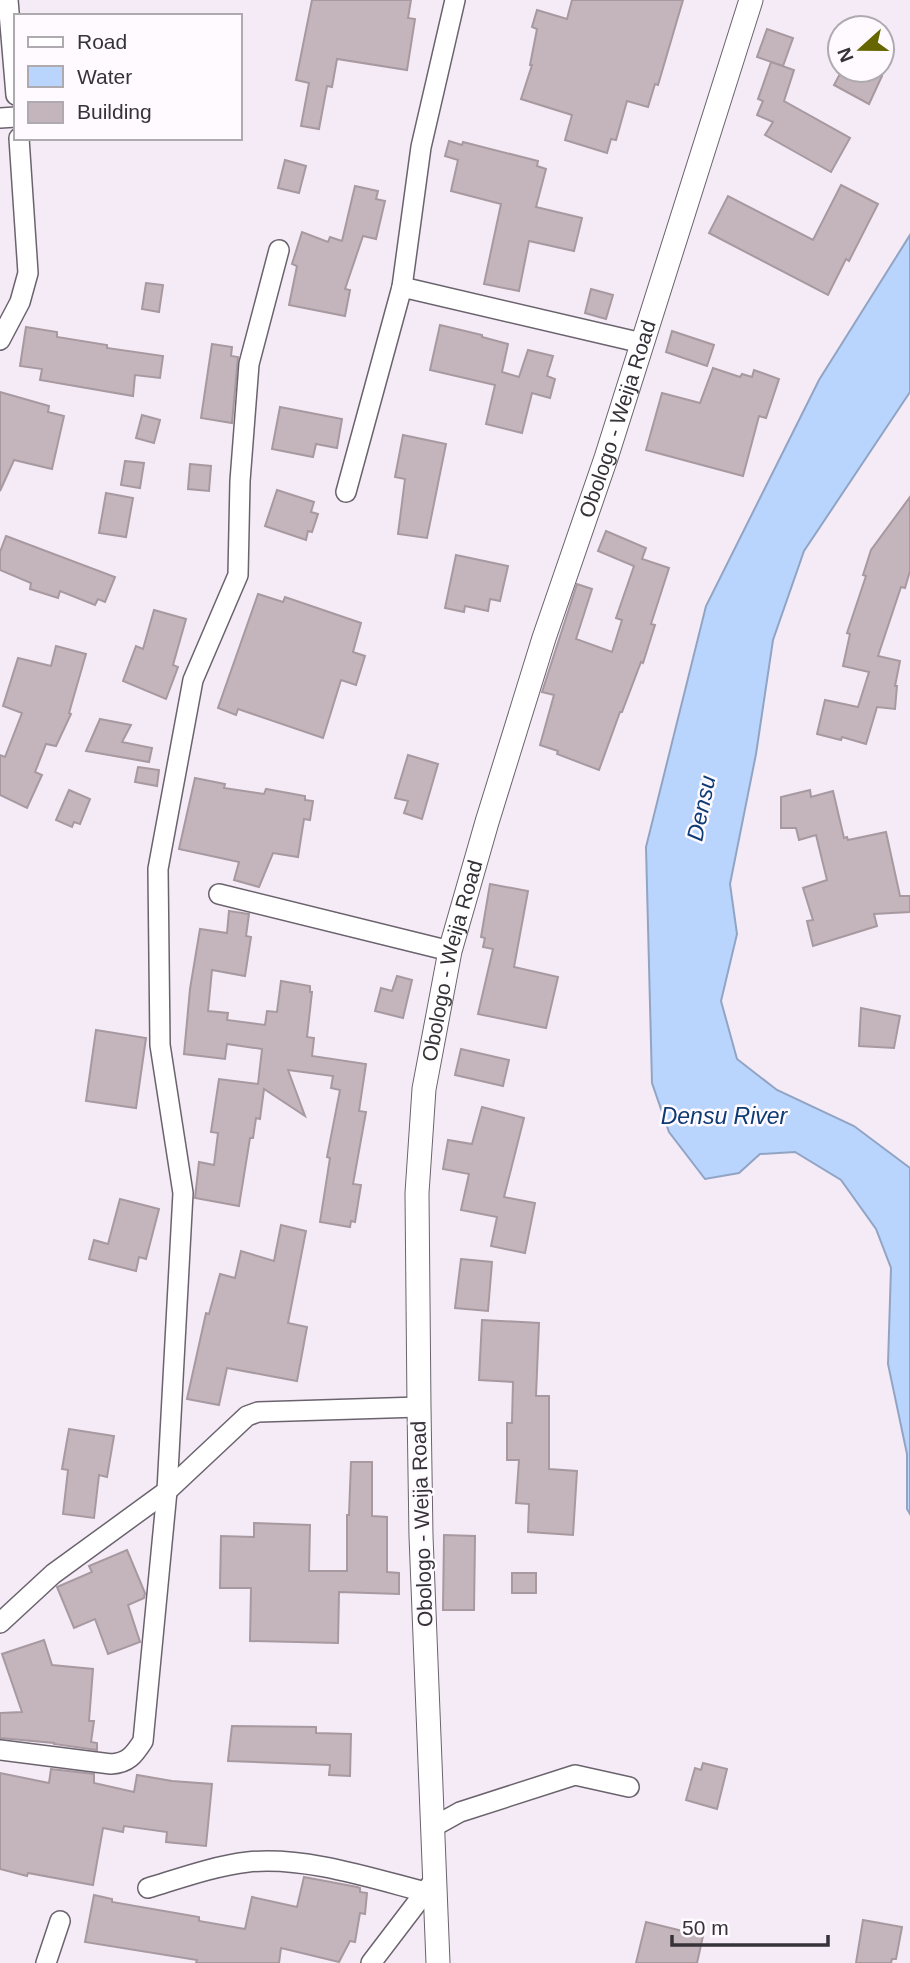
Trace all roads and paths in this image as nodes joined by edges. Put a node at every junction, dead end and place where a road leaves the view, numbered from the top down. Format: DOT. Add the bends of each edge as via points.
graph roads {
  1 [pos="8,0"];
  2 [pos="455,0"];
  3 [pos="751,0"];
  4 [pos="14,71"];
  5 [pos="19,140"];
  6 [pos="279,250"];
  7 [pos="402,286"];
  8 [pos="0,340"];
  9 [pos="642,343"];
  10 [pos="346,492"];
  11 [pos="219,894"];
  12 [pos="450,951"];
  13 [pos="419,1407"];
  14 [pos="167,1491"];
  15 [pos="0,1623"];
  16 [pos="0,1750"];
  17 [pos="629,1787"];
  18 [pos="433,1827"];
  19 [pos="430,1886"];
  20 [pos="148,1888"];
  21 [pos="60,1921"];
  22 [pos="46,1963"];
  23 [pos="371,1963"];
  24 [pos="438,1963"];
  1 -- 4 [label="street"];
  2 -- 7 [label="street" via="421,147"];
  3 -- 9 [label="street, Obologo - Weija Road"];
  5 -- 8 [label="street" via="27,273 20,302"];
  6 -- 14 [label="street" via="248,364 238,575 193,680 158,869 160,1045 183,1193"];
  7 -- 9 [label="street"];
  7 -- 10 [label="street"];
  9 -- 12 [label="street, Obologo - Weija Road" via="544,638"];
  11 -- 12 [label="street"];
  12 -- 13 [label="street, Obologo - Weija Road" via="424,1089 417,1192"];
  13 -- 14 [label="street" via="258,1412 247,1416"];
  13 -- 18 [label="street, Obologo - Weija Road"];
  14 -- 15 [label="street" via="52,1574"];
  14 -- 16 [label="street" via="143,1741 134,1755 111,1764"];
  17 -- 18 [label="street" via="575,1774 460,1812"];
  18 -- 19 [label="street, Obologo - Weija Road"];
  19 -- 20 [label="street" via="326,1867 250,1862"];
  19 -- 23 [label="street"];
  19 -- 24 [label="street, Obologo - Weija Road"];
  21 -- 22 [label="street"];
}
